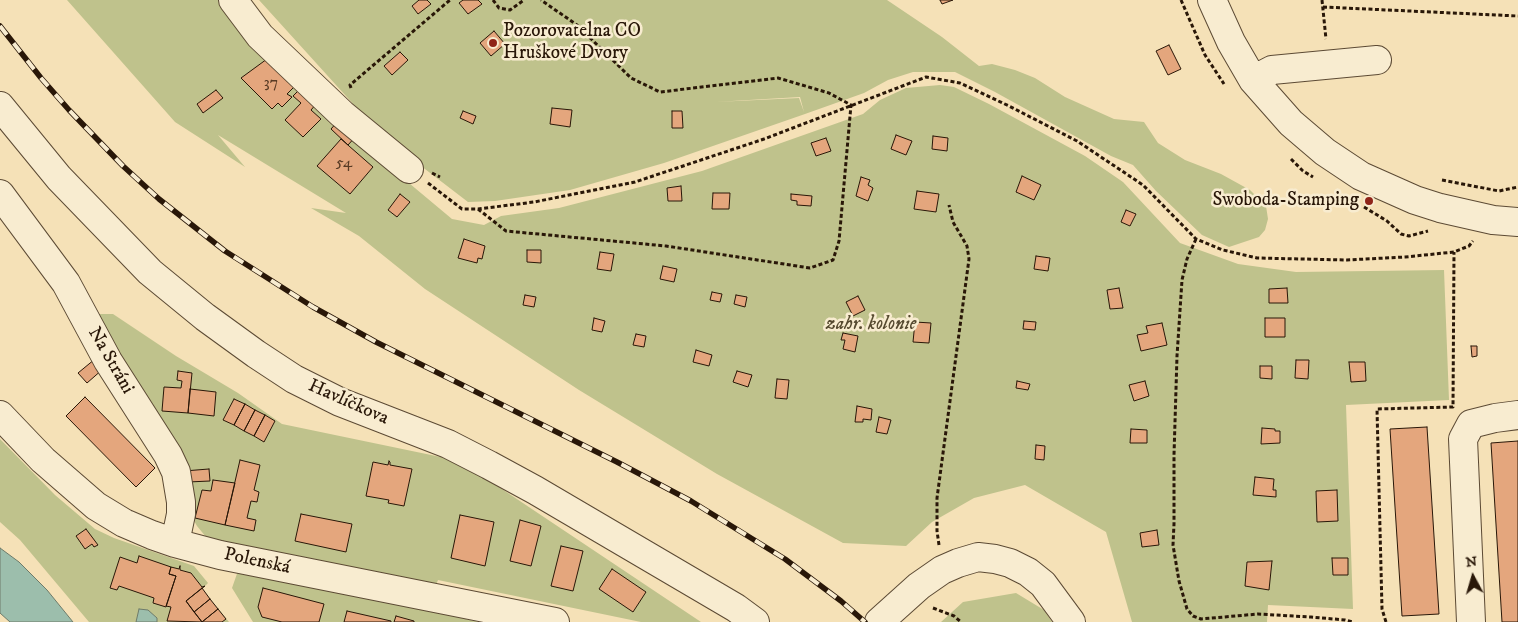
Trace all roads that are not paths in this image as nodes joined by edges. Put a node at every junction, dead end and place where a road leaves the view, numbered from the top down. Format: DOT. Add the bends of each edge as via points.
graph roads {
  1 [pos="233,0"];
  2 [pos="1212,0"];
  3 [pos="1377,60"];
  4 [pos="1253,80"];
  5 [pos="0,106"];
  6 [pos="409,169"];
  7 [pos="0,194"];
  8 [pos="1518,222"];
  9 [pos="0,415"];
  10 [pos="1518,416"];
  11 [pos="174,543"];
  12 [pos="555,622"];
  13 [pos="755,622"];
  14 [pos="879,622"];
  15 [pos="1071,622"];
  16 [pos="1471,622"];
  1 -- 6 [label="street" via="273,49 342,114"];
  2 -- 4 [label="street"];
  3 -- 4 [label="street" via="1272,70"];
  4 -- 8 [label="street" via="1291,123 1325,152 1361,176 1440,208"];
  5 -- 13 [label="street, Havlíčkova" via="59,178 150,272 256,354 294,379 340,402 448,444 504,473"];
  7 -- 11 [label="street, Na Stráni" via="66,283 108,360 168,455 176,472 181,502"];
  9 -- 11 [label="street, Polenská" via="43,460 96,506 124,523"];
  10 -- 16 [label="street" via="1471,424 1463,439"];
  11 -- 12 [label="street, Polenská"];
  14 -- 15 [label="street" via="935,575 958,562 978,557 1010,563 1028,572 1043,584"];
}
